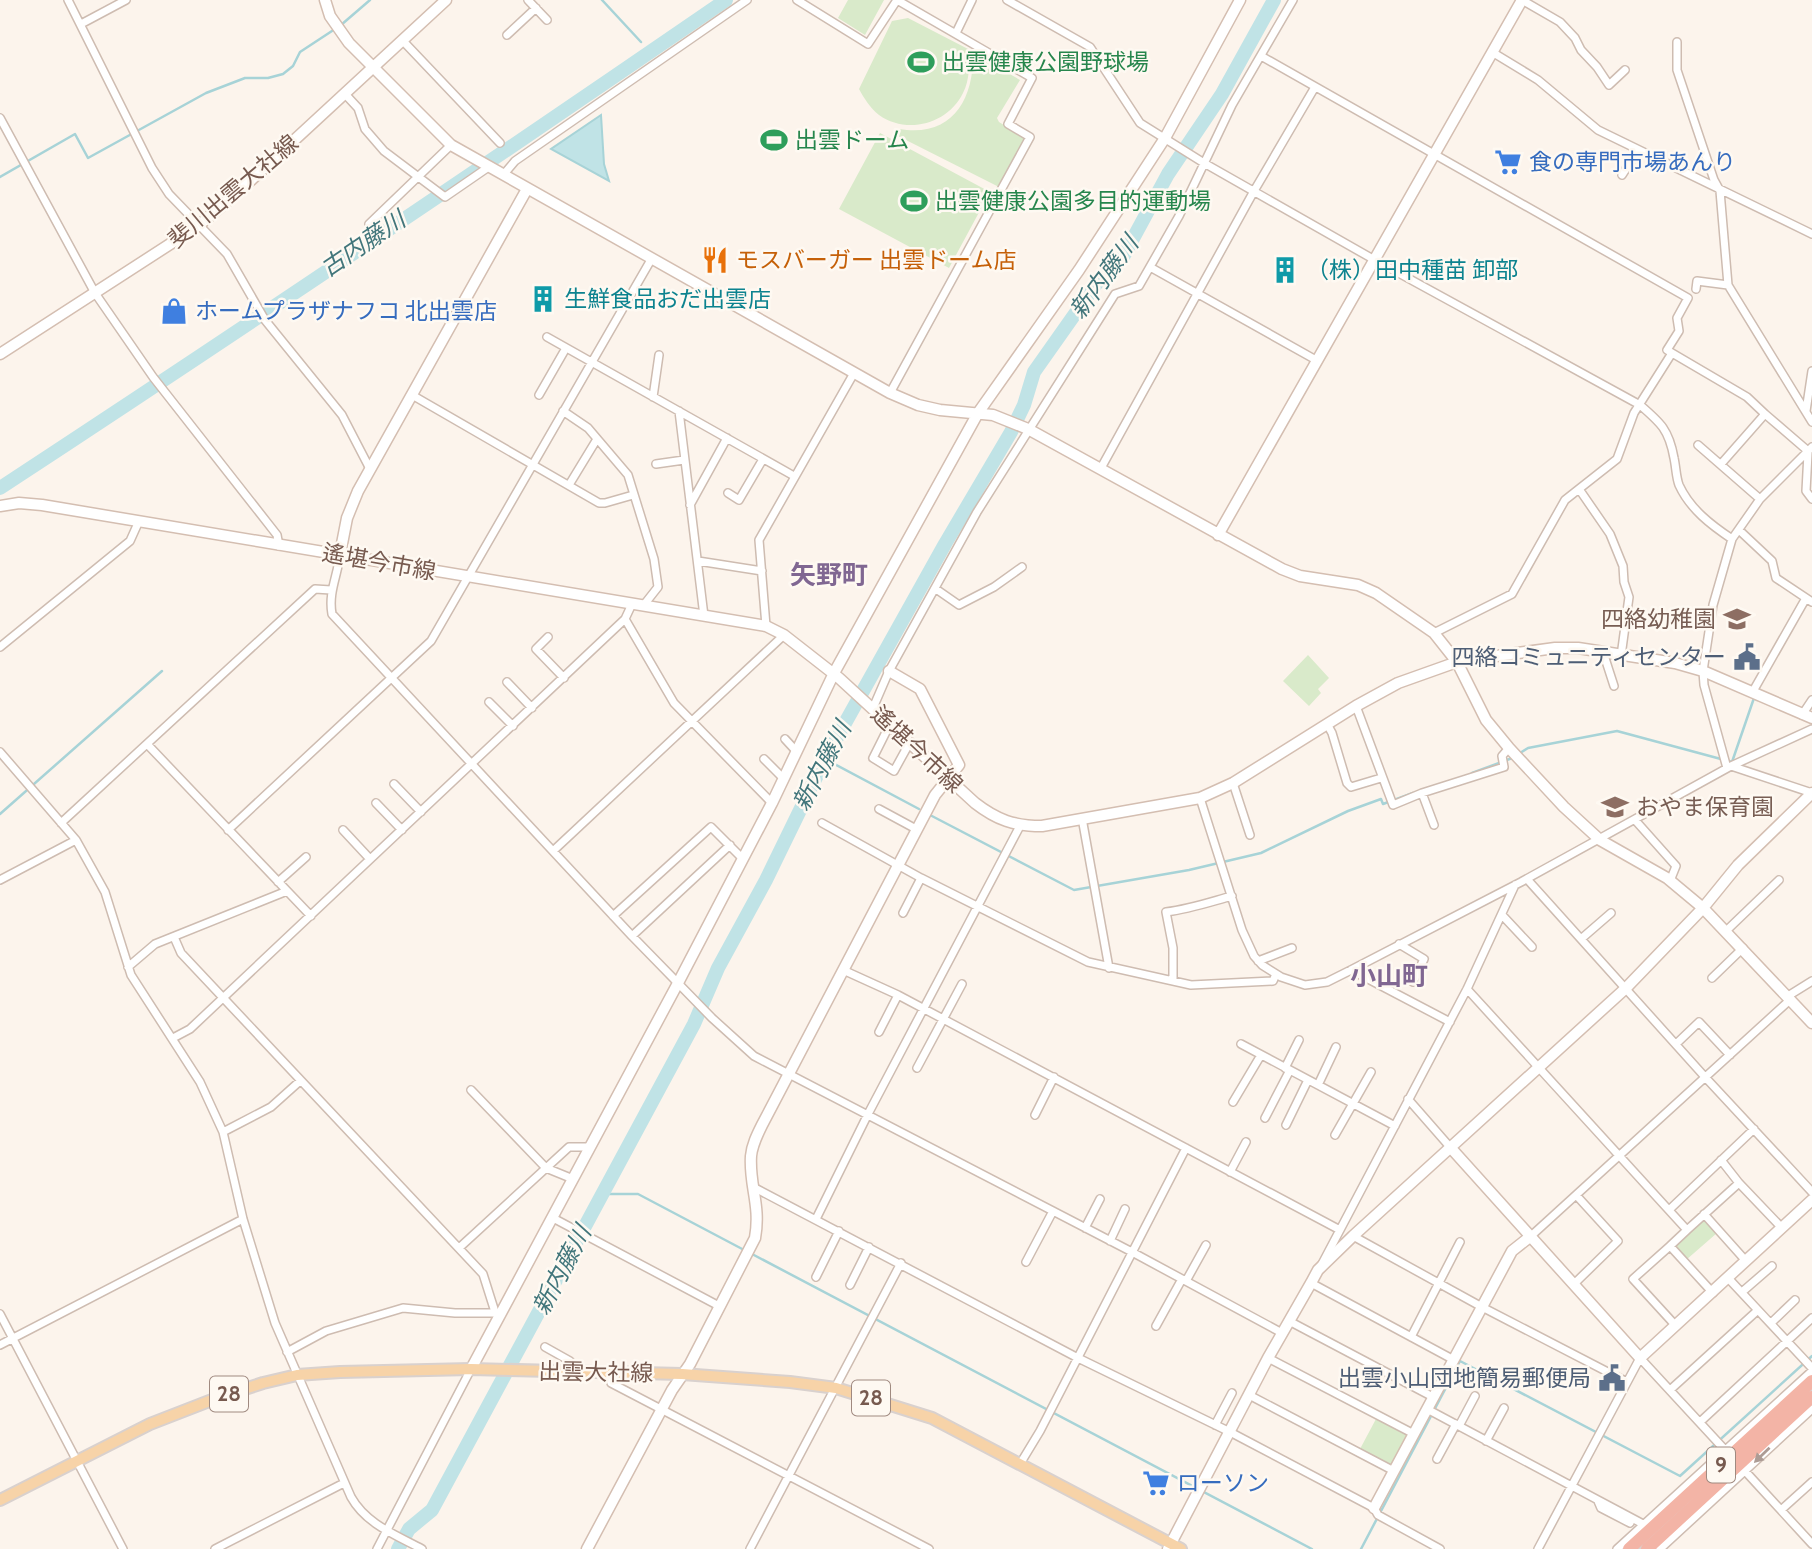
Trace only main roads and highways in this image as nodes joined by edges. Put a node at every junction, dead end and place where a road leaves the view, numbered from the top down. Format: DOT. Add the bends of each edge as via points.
graph roads {
  1 [pos="1812,1381"];
  2 [pos="1812,1397"];
  3 [pos="0,1500"];
  4 [pos="1173,1547"];
  5 [pos="1629,1549"];
  6 [pos="1647,1549"];
  1 -- 5 [label="highway, 9" via="1764,1419"];
  2 -- 6 [label="highway, 9"];
  3 -- 4 [label="main road, 出雲大社線 / 28" via="150,1424 297,1375 475,1369 682,1374 836,1388 932,1419"];
}
